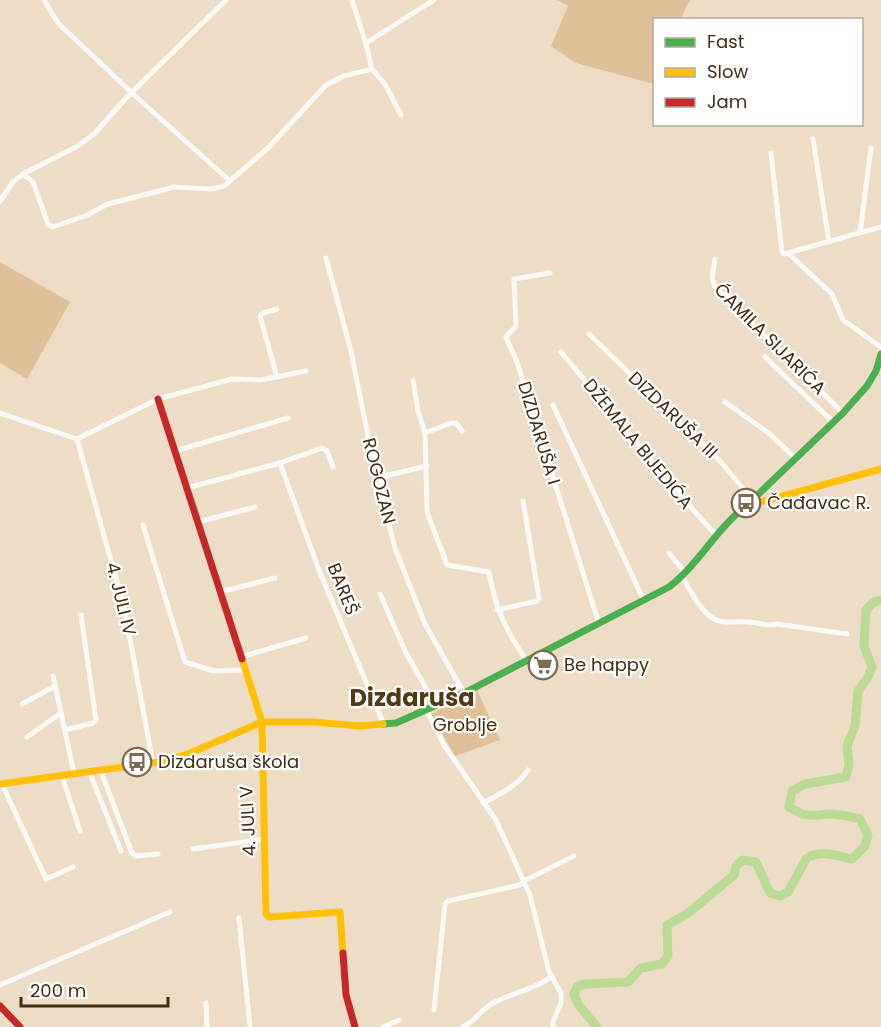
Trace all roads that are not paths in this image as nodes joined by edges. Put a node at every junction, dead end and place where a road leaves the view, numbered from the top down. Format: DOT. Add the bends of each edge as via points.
graph roads {
  1 [pos="44,0"];
  2 [pos="226,0"];
  3 [pos="352,0"];
  4 [pos="434,0"];
  5 [pos="366,44"];
  6 [pos="372,69"];
  7 [pos="132,93"];
  8 [pos="401,115"];
  9 [pos="813,139"];
  10 [pos="871,148"];
  11 [pos="771,153"];
  12 [pos="23,174"];
  13 [pos="230,181"];
  14 [pos="0,201"];
  15 [pos="881,227"];
  16 [pos="860,233"];
  17 [pos="829,242"];
  18 [pos="789,254"];
  19 [pos="326,258"];
  20 [pos="715,259"];
  21 [pos="550,273"];
  22 [pos="277,309"];
  23 [pos="589,334"];
  24 [pos="881,346"];
  25 [pos="561,352"];
  26 [pos="881,354"];
  27 [pos="765,357"];
  28 [pos="306,371"];
  29 [pos="278,377"];
  30 [pos="413,380"];
  31 [pos="158,399"];
  32 [pos="725,402"];
  33 [pos="553,405"];
  34 [pos="0,413"];
  35 [pos="843,413"];
  36 [pos="288,418"];
  37 [pos="833,422"];
  38 [pos="462,431"];
  39 [pos="425,434"];
  40 [pos="77,439"];
  41 [pos="175,451"];
  42 [pos="795,458"];
  43 [pos="280,463"];
  44 [pos="427,466"];
  45 [pos="333,467"];
  46 [pos="881,469"];
  47 [pos="380,477"];
  48 [pos="187,488"];
  49 [pos="752,499"];
  50 [pos="523,501"];
  51 [pos="746,506"];
  52 [pos="255,507"];
  53 [pos="198,522"];
  54 [pos="143,525"];
  55 [pos="716,535"];
  56 [pos="669,553"];
  57 [pos="684,576"];
  58 [pos="275,578"];
  59 [pos="220,592"];
  60 [pos="381,594"];
  61 [pos="644,601"];
  62 [pos="497,610"];
  63 [pos="81,615"];
  64 [pos="599,624"];
  65 [pos="846,634"];
  66 [pos="306,638"];
  67 [pos="241,657"];
  68 [pos="527,661"];
  69 [pos="245,670"];
  70 [pos="53,676"];
  71 [pos="56,686"];
  72 [pos="464,693"];
  73 [pos="22,704"];
  74 [pos="436,706"];
  75 [pos="427,711"];
  76 [pos="61,713"];
  77 [pos="262,723"];
  78 [pos="384,725"];
  79 [pos="65,730"];
  80 [pos="27,737"];
  81 [pos="153,763"];
  82 [pos="100,769"];
  83 [pos="528,770"];
  84 [pos="89,771"];
  85 [pos="74,773"];
  86 [pos="62,776"];
  87 [pos="1,784"];
  88 [pos="483,803"];
  89 [pos="80,831"];
  90 [pos="265,839"];
  91 [pos="193,849"];
  92 [pos="121,851"];
  93 [pos="158,854"];
  94 [pos="574,856"];
  95 [pos="73,867"];
  96 [pos="524,881"];
  97 [pos="170,912"];
  98 [pos="239,918"];
  99 [pos="552,976"];
  100 [pos="0,985"];
  101 [pos="206,1003"];
  102 [pos="0,1006"];
  103 [pos="434,1010"];
  104 [pos="399,1020"];
  105 [pos="20,1027"];
  106 [pos="207,1027"];
  107 [pos="250,1027"];
  108 [pos="355,1027"];
  109 [pos="383,1027"];
  110 [pos="462,1027"];
  111 [pos="553,1027"];
  1 -- 7 [label="street" via="58,23"];
  2 -- 7 [label="street"];
  3 -- 5 [label="street"];
  4 -- 5 [label="street"];
  5 -- 6 [label="street"];
  6 -- 8 [label="street"];
  6 -- 13 [label="street" via="334,80"];
  7 -- 12 [label="street" via="82,143"];
  7 -- 13 [label="street"];
  9 -- 17 [label="street"];
  10 -- 16 [label="street"];
  11 -- 18 [label="street" via="782,252"];
  12 -- 13 [label="street" via="33,182 48,224 53,227 120,201 174,187 211,189"];
  12 -- 14 [label="street"];
  15 -- 16 [label="street"];
  16 -- 17 [label="street"];
  17 -- 18 [label="street"];
  18 -- 24 [label="street" via="832,294 843,320"];
  19 -- 47 [label="street, ROGOZAN"];
  20 -- 35 [label="street, ĆAMILA SIJARIĆA" via="715,287"];
  21 -- 64 [label="street, DIZDARUŠA I" via="514,279 516,326 506,337"];
  22 -- 29 [label="street" via="260,316"];
  23 -- 49 [label="street, DIZDARUŠA III" via="720,461"];
  25 -- 55 [label="street, DŽEMALA BIJEDIĆA"];
  26 -- 35 [label="street" via="867,386"];
  27 -- 37 [label="street, ĆAMILA SIJARIĆA"];
  28 -- 29 [label="street"];
  29 -- 31 [label="street" via="232,379"];
  30 -- 39 [label="street"];
  31 -- 40 [label="street"];
  31 -- 41 [label="street"];
  32 -- 42 [label="street" via="770,434"];
  33 -- 61 [label="street"];
  34 -- 40 [label="street"];
  35 -- 37 [label="street"];
  36 -- 41 [label="street"];
  37 -- 42 [label="street"];
  38 -- 39 [label="street" via="451,423"];
  39 -- 44 [label="street"];
  40 -- 81 [label="street, 4. JULI IV" via="124,607"];
  41 -- 48 [label="street"];
  42 -- 49 [label="street"];
  43 -- 45 [label="street" via="322,448"];
  43 -- 48 [label="street"];
  43 -- 78 [label="street, BAREŠ" via="319,570"];
  44 -- 47 [label="street"];
  44 -- 62 [label="street" via="427,512 447,565 489,572"];
  46 -- 51 [label="street"];
  47 -- 72 [label="street, ROGOZAN" via="395,548 411,591 442,658"];
  48 -- 53 [label="street"];
  49 -- 51 [label="street"];
  50 -- 62 [label="street" via="540,598"];
  51 -- 55 [label="street"];
  52 -- 53 [label="street"];
  53 -- 59 [label="street"];
  54 -- 69 [label="street" via="185,662 214,671"];
  55 -- 57 [label="street"];
  56 -- 57 [label="street"];
  57 -- 61 [label="street"];
  57 -- 65 [label="street" via="703,609 718,621 751,621"];
  58 -- 59 [label="street"];
  59 -- 67 [label="street"];
  60 -- 74 [label="street, BAREŠ" via="406,653"];
  61 -- 64 [label="street"];
  62 -- 68 [label="street"];
  63 -- 79 [label="street" via="96,720"];
  64 -- 68 [label="street"];
  66 -- 67 [label="street"];
  67 -- 69 [label="street"];
  68 -- 72 [label="street"];
  69 -- 77 [label="street"];
  70 -- 71 [label="street"];
  71 -- 73 [label="street"];
  71 -- 76 [label="street"];
  72 -- 74 [label="street"];
  74 -- 75 [label="street"];
  75 -- 78 [label="street"];
  75 -- 88 [label="street" via="444,745"];
  76 -- 79 [label="street"];
  76 -- 80 [label="street"];
  77 -- 78 [label="street"];
  77 -- 81 [label="street" via="184,756"];
  77 -- 90 [label="street, 4. JULI V"];
  79 -- 85 [label="street"];
  81 -- 82 [label="street"];
  82 -- 84 [label="street"];
  82 -- 93 [label="street" via="132,853"];
  83 -- 88 [label="street"];
  84 -- 85 [label="street"];
  84 -- 92 [label="street"];
  85 -- 86 [label="street"];
  86 -- 87 [label="street"];
  86 -- 89 [label="street"];
  87 -- 95 [label="street" via="46,879"];
  88 -- 96 [label="street" via="496,820"];
  90 -- 91 [label="street"];
  90 -- 108 [label="street, 4. JULI V" via="269,917 337,910 341,914 346,994"];
  94 -- 96 [label="street"];
  96 -- 99 [label="street"];
  96 -- 103 [label="street" via="445,904"];
  97 -- 100 [label="street"];
  98 -- 107 [label="street"];
  99 -- 110 [label="street" via="490,1004"];
  99 -- 111 [label="street" via="561,993"];
  101 -- 106 [label="street"];
  102 -- 105 [label="street"];
  104 -- 109 [label="street"];
}
